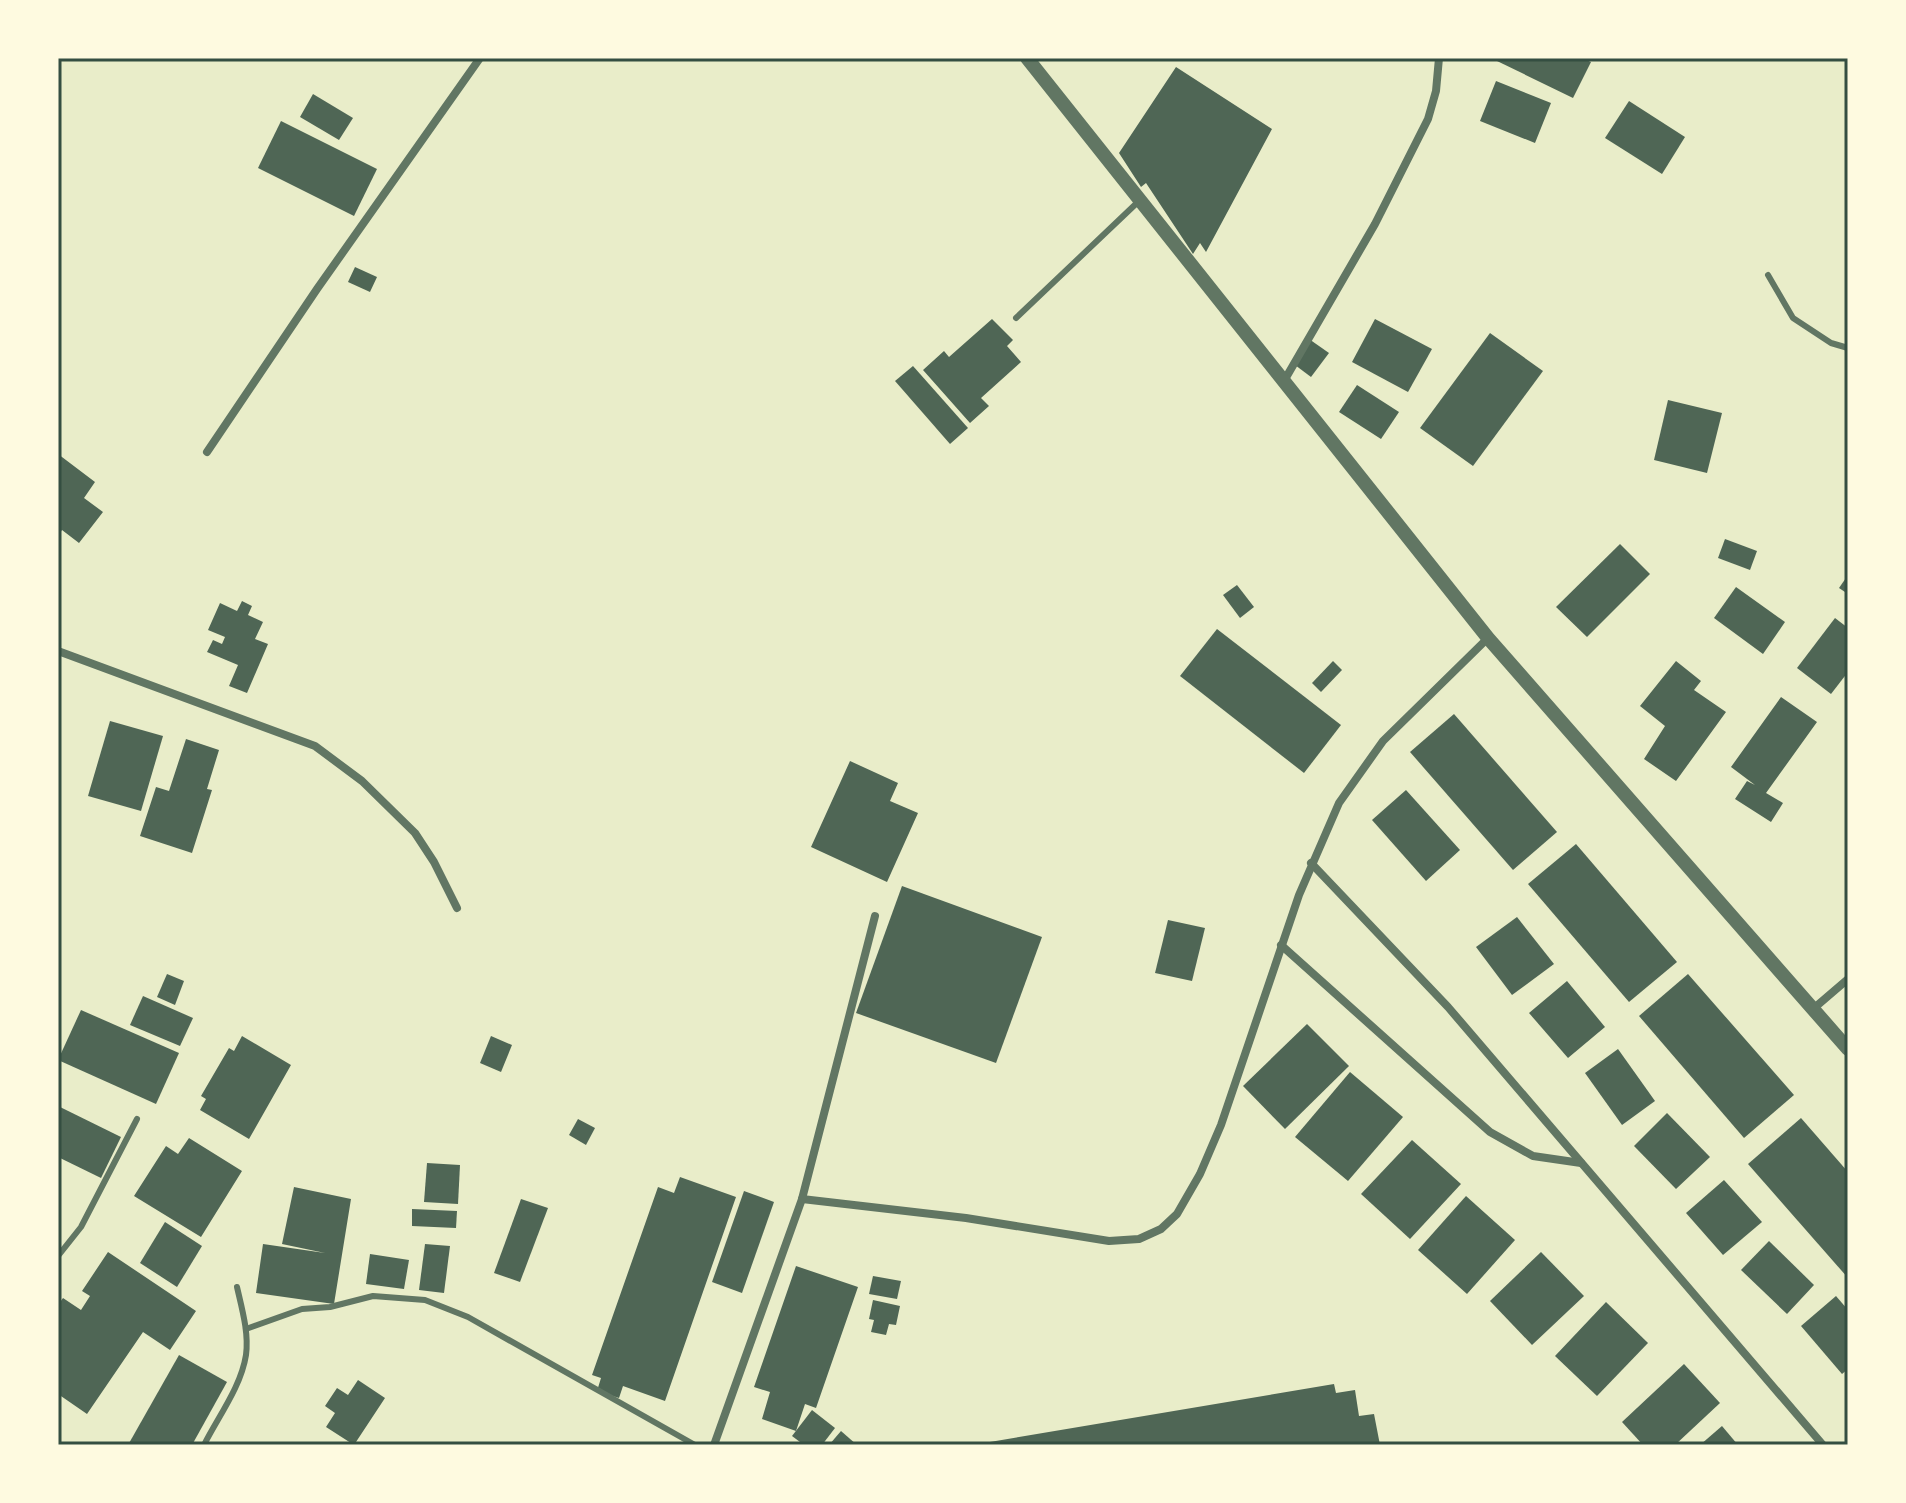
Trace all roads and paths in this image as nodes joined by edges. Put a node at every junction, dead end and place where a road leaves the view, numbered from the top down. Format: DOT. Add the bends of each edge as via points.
graph roads {
  1 [pos="480,58"];
  2 [pos="1027,58"];
  3 [pos="1439,58"];
  4 [pos="1140,200"];
  5 [pos="1768,275"];
  6 [pos="1016,318"];
  7 [pos="1848,348"];
  8 [pos="1284,381"];
  9 [pos="207,452"];
  10 [pos="1488,638"];
  11 [pos="58,651"];
  12 [pos="1311,863"];
  13 [pos="457,908"];
  14 [pos="875,916"];
  15 [pos="1281,945"];
  16 [pos="1848,979"];
  17 [pos="1813,1009"];
  18 [pos="1848,1049"];
  19 [pos="137,1119"];
  20 [pos="1581,1163"];
  21 [pos="802,1199"];
  22 [pos="58,1256"];
  23 [pos="237,1287"];
  24 [pos="246,1329"];
  25 [pos="204,1445"];
  26 [pos="695,1445"];
  27 [pos="714,1445"];
  28 [pos="1823,1445"];
  1 -- 9 [label="street"];
  2 -- 4 [label="street"];
  3 -- 8 [label="street" via="1428,119 1375,224"];
  4 -- 6 [label="lane"];
  4 -- 8 [label="street"];
  5 -- 7 [label="lane" via="1793,318"];
  8 -- 10 [label="street"];
  10 -- 12 [label="street" via="1383,741 1339,803"];
  10 -- 17 [label="street"];
  11 -- 13 [label="street" via="315,746 362,781 415,833"];
  12 -- 15 [label="street"];
  12 -- 20 [label="street" via="1448,1007"];
  14 -- 21 [label="street"];
  15 -- 20 [label="street" via="1490,1132 1533,1156"];
  15 -- 21 [label="street" via="1216,1138 1177,1214 1161,1229 1139,1239 1109,1241"];
  16 -- 17 [label="street"];
  17 -- 18 [label="street"];
  19 -- 22 [label="lane" via="81,1227"];
  20 -- 28 [label="street"];
  21 -- 27 [label="street"];
  23 -- 24 [label="lane"];
  24 -- 25 [label="lane" via="246,1355 238,1380"];
  24 -- 26 [label="lane" via="302,1309 373,1296 425,1300 468,1317"];
}
